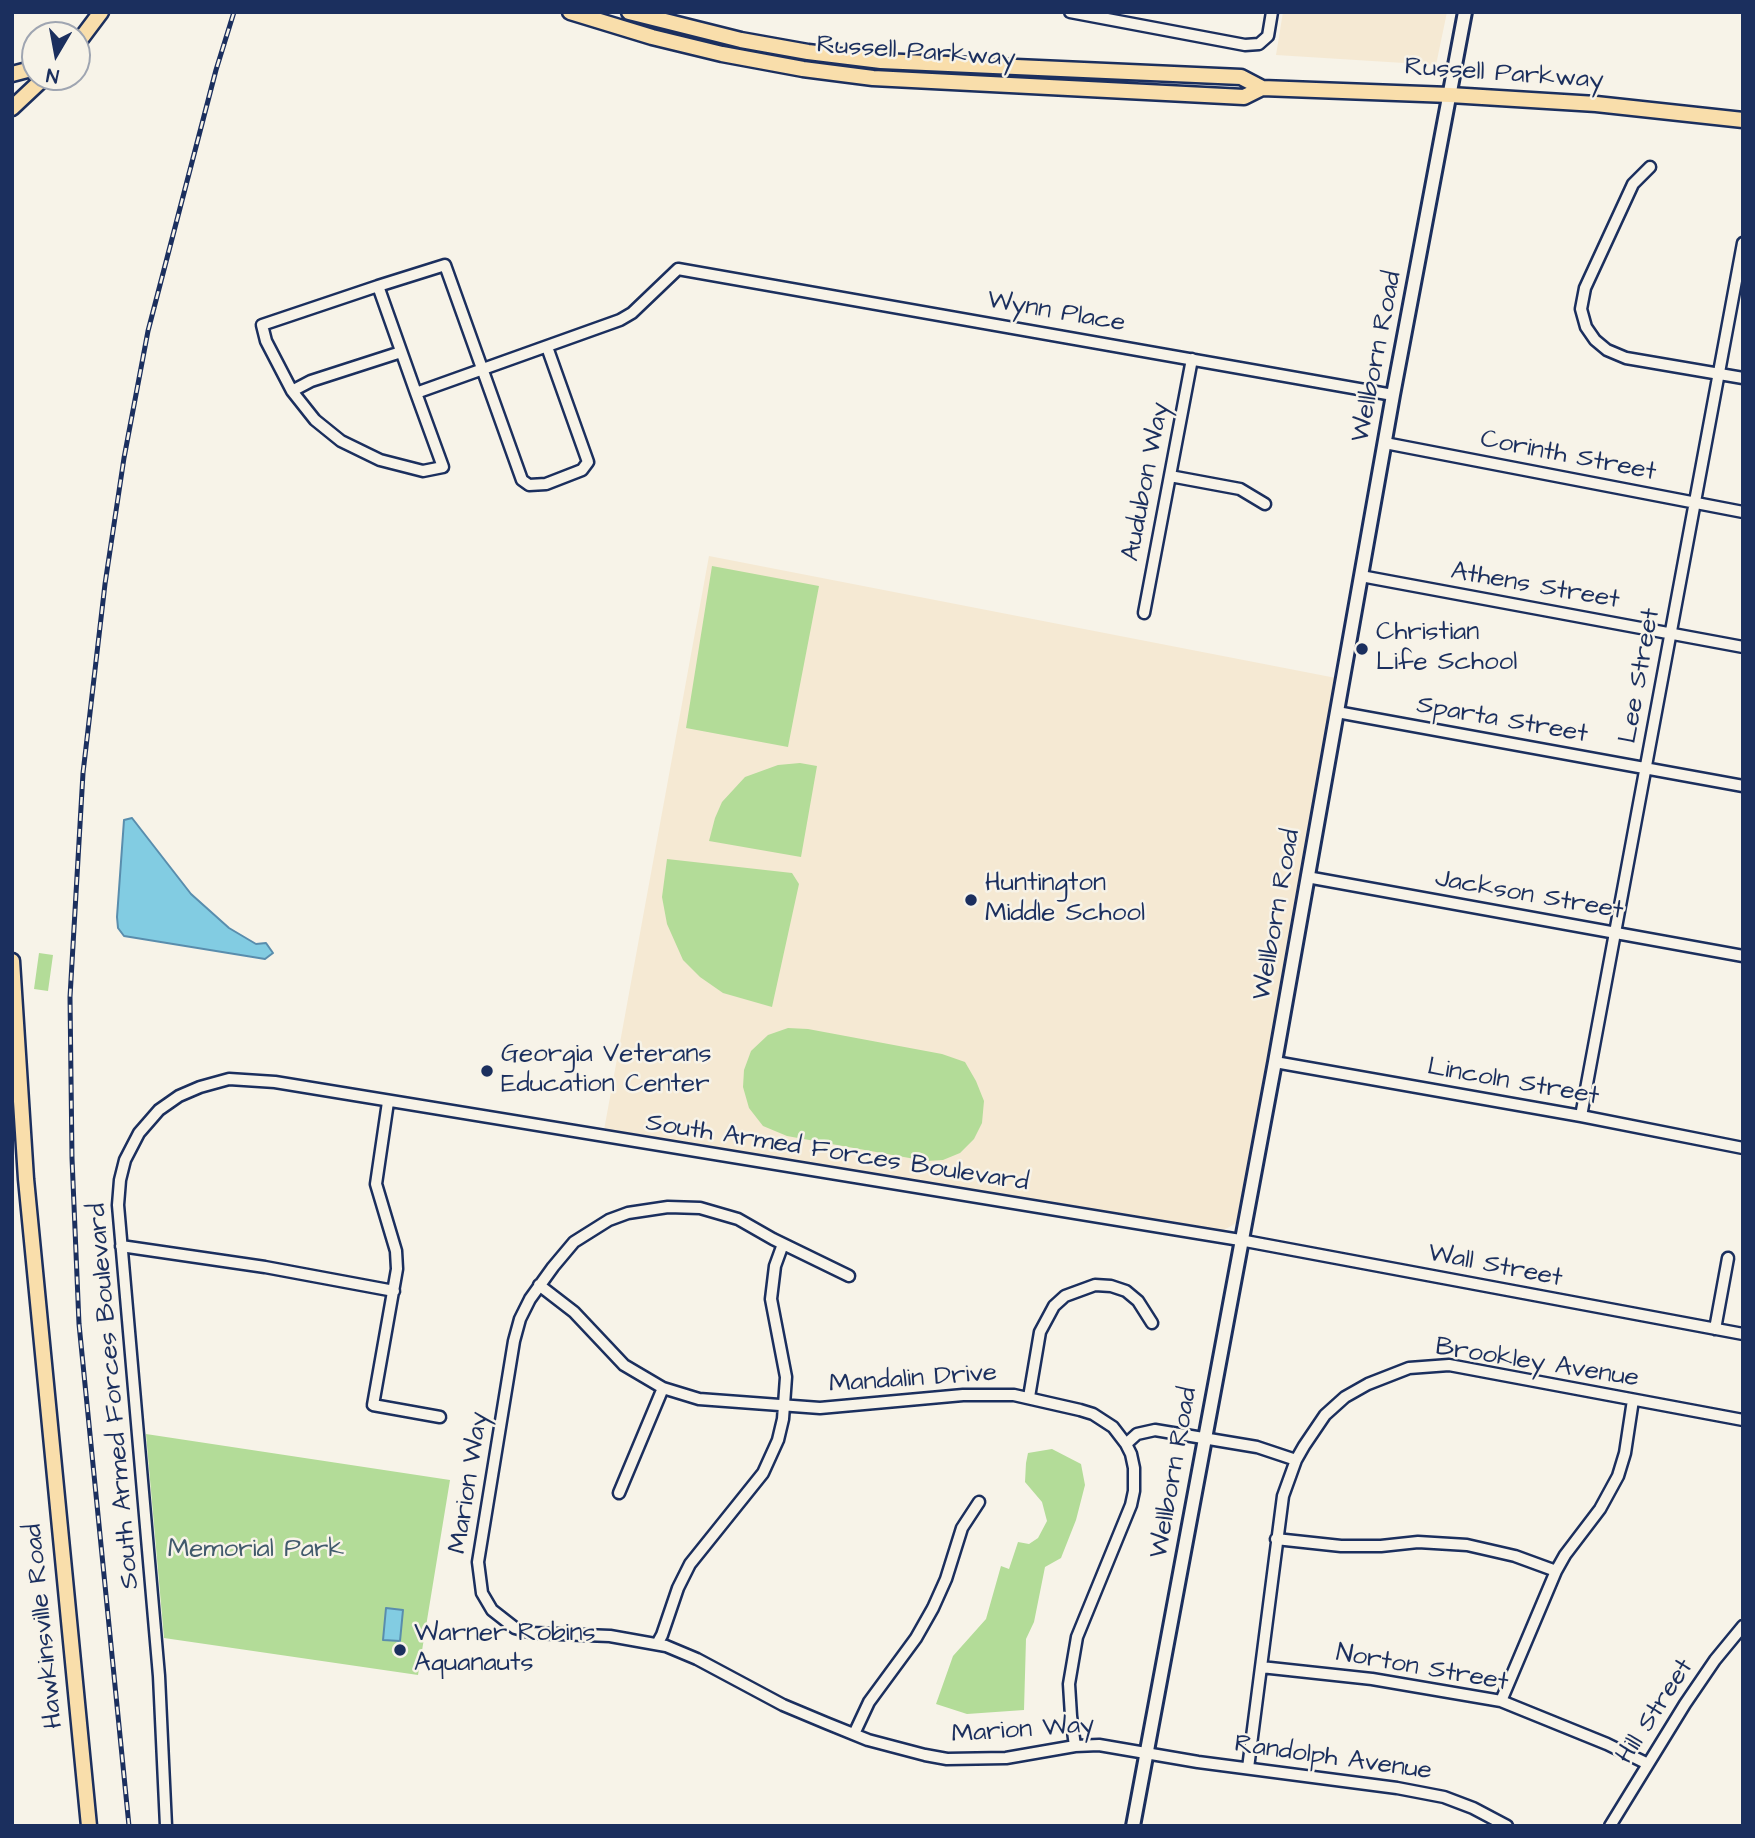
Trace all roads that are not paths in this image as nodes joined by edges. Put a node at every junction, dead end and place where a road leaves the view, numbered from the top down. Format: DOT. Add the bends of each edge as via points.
graph roads {
  1 [pos="570,12"];
  2 [pos="629,12"];
  3 [pos="1070,12"];
  4 [pos="1272,12"];
  5 [pos="1465,12"];
  6 [pos="1262,88"];
  7 [pos="30,91"];
  8 [pos="1450,95"];
  9 [pos="12,108"];
  10 [pos="1743,120"];
  11 [pos="1650,167"];
  12 [pos="1743,243"];
  13 [pos="378,286"];
  14 [pos="547,346"];
  15 [pos="401,352"];
  16 [pos="1192,359"];
  17 [pos="483,369"];
  18 [pos="1719,373"];
  19 [pos="1743,378"];
  20 [pos="292,391"];
  21 [pos="416,393"];
  22 [pos="1392,395"];
  23 [pos="1385,443"];
  24 [pos="1170,476"];
  25 [pos="1695,503"];
  26 [pos="1265,504"];
  27 [pos="1743,512"];
  28 [pos="1361,576"];
  29 [pos="1144,613"];
  30 [pos="1671,634"];
  31 [pos="1743,647"];
  32 [pos="1337,712"];
  33 [pos="1646,768"];
  34 [pos="1743,786"];
  35 [pos="1307,877"];
  36 [pos="1615,933"];
  37 [pos="1743,956"];
  38 [pos="12,961"];
  39 [pos="1275,1062"];
  40 [pos="388,1102"];
  41 [pos="1581,1116"];
  42 [pos="1743,1148"];
  43 [pos="1240,1240"];
  44 [pos="783,1244"];
  45 [pos="121,1246"];
  46 [pos="1728,1258"];
  47 [pos="849,1276"];
  48 [pos="539,1285"];
  49 [pos="394,1291"];
  50 [pos="1152,1323"];
  51 [pos="1716,1329"];
  52 [pos="1743,1334"];
  53 [pos="663,1388"];
  54 [pos="1029,1397"];
  55 [pos="1633,1400"];
  56 [pos="784,1405"];
  57 [pos="440,1417"];
  58 [pos="1743,1420"];
  59 [pos="1205,1438"];
  60 [pos="1126,1444"];
  61 [pos="1296,1460"];
  62 [pos="619,1493"];
  63 [pos="979,1502"];
  64 [pos="1276,1539"];
  65 [pos="1556,1571"];
  66 [pos="1743,1626"];
  67 [pos="657,1644"];
  68 [pos="1261,1667"];
  69 [pos="1501,1701"];
  70 [pos="854,1734"];
  71 [pos="1075,1746"];
  72 [pos="1146,1754"];
  73 [pos="1648,1764"];
  74 [pos="1248,1768"];
  75 [pos="89,1826"];
  76 [pos="166,1826"];
  77 [pos="1133,1826"];
  78 [pos="1507,1826"];
  79 [pos="1610,1826"];
  1 -- 6 [label="main road, Russell Parkway" via="722,54 873,78 1244,97"];
  2 -- 6 [label="main road, Russell Parkway" via="741,40 849,57 1241,77"];
  3 -- 4 [label="street" via="1245,45 1259,44 1268,36"];
  5 -- 8 [label="street, Wellborn Road"];
  6 -- 8 [label="main road, Russell Parkway"];
  7 -- 9 [label="main road"];
  8 -- 10 [label="main road, Russell Parkway"];
  8 -- 22 [label="street, Wellborn Road"];
  11 -- 18 [label="street" via="1633,184 1585,288 1581,309 1586,327 1607,350 1626,358"];
  12 -- 18 [label="street, Lee Street"];
  13 -- 15 [label="street"];
  13 -- 17 [label="street" via="445,265"];
  13 -- 20 [label="street" via="262,325"];
  14 -- 16 [label="street, Wynn Place" via="626,317 678,270"];
  14 -- 17 [label="street, Wynn Place"];
  14 -- 17 [label="street" via="588,462 582,471 546,484 529,485 522,480"];
  15 -- 20 [label="street"];
  15 -- 21 [label="street"];
  16 -- 22 [label="street, Wynn Place"];
  16 -- 24 [label="street, Audubon Way"];
  17 -- 21 [label="street, Wynn Place"];
  18 -- 19 [label="street"];
  18 -- 25 [label="street, Lee Street"];
  20 -- 21 [label="street" via="315,420 341,441 380,460 424,471 443,467"];
  22 -- 23 [label="street, Wellborn Road"];
  23 -- 25 [label="street, Corinth Street"];
  23 -- 28 [label="street, Wellborn Road"];
  24 -- 26 [label="street" via="1240,489"];
  24 -- 29 [label="street, Audubon Way"];
  25 -- 27 [label="street, Corinth Street"];
  25 -- 30 [label="street, Lee Street"];
  28 -- 30 [label="street, Athens Street"];
  28 -- 32 [label="street, Wellborn Road"];
  30 -- 31 [label="street, Athens Street"];
  30 -- 33 [label="street, Lee Street"];
  32 -- 33 [label="street, Sparta Street"];
  32 -- 35 [label="street, Wellborn Road"];
  33 -- 34 [label="street, Sparta Street"];
  33 -- 36 [label="street, Lee Street"];
  35 -- 36 [label="street, Jackson Street"];
  35 -- 39 [label="street, Wellborn Road"];
  36 -- 37 [label="street, Jackson Street"];
  36 -- 41 [label="street, Lee Street"];
  38 -- 75 [label="main road, Hawkinsville Road" via="26,1180"];
  39 -- 41 [label="street, Lincoln Street"];
  39 -- 43 [label="street, Wellborn Road"];
  40 -- 43 [label="street, South Armed Forces Boulevard"];
  40 -- 45 [label="street, South Armed Forces Boulevard" via="275,1082 229,1079 179,1096 139,1133 125,1160 118,1205"];
  40 -- 49 [label="street" via="376,1184 396,1251"];
  41 -- 42 [label="street, Lincoln Street"];
  43 -- 51 [label="street, Wall Street"];
  43 -- 59 [label="street, Wellborn Road"];
  44 -- 47 [label="street, Marion Way"];
  44 -- 48 [label="street, Marion Way" via="719,1212 638,1210 609,1220 574,1242"];
  44 -- 56 [label="street" via="771,1299 786,1377"];
  45 -- 49 [label="street"];
  45 -- 76 [label="street, South Armed Forces Boulevard" via="159,1676"];
  46 -- 51 [label="street"];
  48 -- 53 [label="street, Mandalin Drive" via="574,1312 624,1365"];
  48 -- 67 [label="street, Marion Way" via="524,1308 514,1341 479,1552 482,1593 498,1617 524,1630"];
  49 -- 57 [label="street" via="373,1405"];
  50 -- 54 [label="street" via="1138,1301 1111,1286 1095,1285 1065,1296 1040,1332"];
  51 -- 52 [label="street, Wall Street"];
  53 -- 56 [label="street, Mandalin Drive" via="715,1402"];
  53 -- 62 [label="street"];
  54 -- 56 [label="street, Mandalin Drive" via="980,1394 840,1407"];
  54 -- 60 [label="street, Mandalin Drive" via="1093,1414 1113,1427"];
  55 -- 58 [label="street, Brookley Avenue"];
  55 -- 61 [label="street, Brookley Avenue" via="1449,1365 1422,1365 1345,1397 1316,1426"];
  55 -- 65 [label="street" via="1618,1476"];
  56 -- 67 [label="street" via="780,1434 768,1465 690,1564"];
  59 -- 60 [label="street" via="1155,1430 1137,1434"];
  59 -- 61 [label="street"];
  59 -- 72 [label="street, Wellborn Road"];
  60 -- 71 [label="street" via="1134,1468 1131,1505 1073,1654 1069,1701"];
  61 -- 64 [label="street, Brookley Avenue" via="1283,1496"];
  63 -- 70 [label="street" via="962,1528 933,1608 869,1702"];
  64 -- 65 [label="street" via="1341,1546 1467,1545"];
  64 -- 68 [label="street, Brookley Avenue"];
  65 -- 69 [label="street"];
  66 -- 73 [label="street, Hill Street" via="1707,1671"];
  67 -- 70 [label="street, Marion Way"];
  68 -- 69 [label="street, Norton Street" via="1372,1679"];
  68 -- 74 [label="street, Brookley Avenue"];
  69 -- 73 [label="street, Norton Street"];
  70 -- 71 [label="street, Marion Way" via="947,1759 1006,1758"];
  71 -- 72 [label="street, Marion Way" via="1090,1744"];
  72 -- 74 [label="street, Randolph Avenue"];
  72 -- 77 [label="street, Wellborn Road"];
  73 -- 79 [label="street, Hill Street"];
  74 -- 78 [label="street, Randolph Avenue" via="1444,1797"];
}
